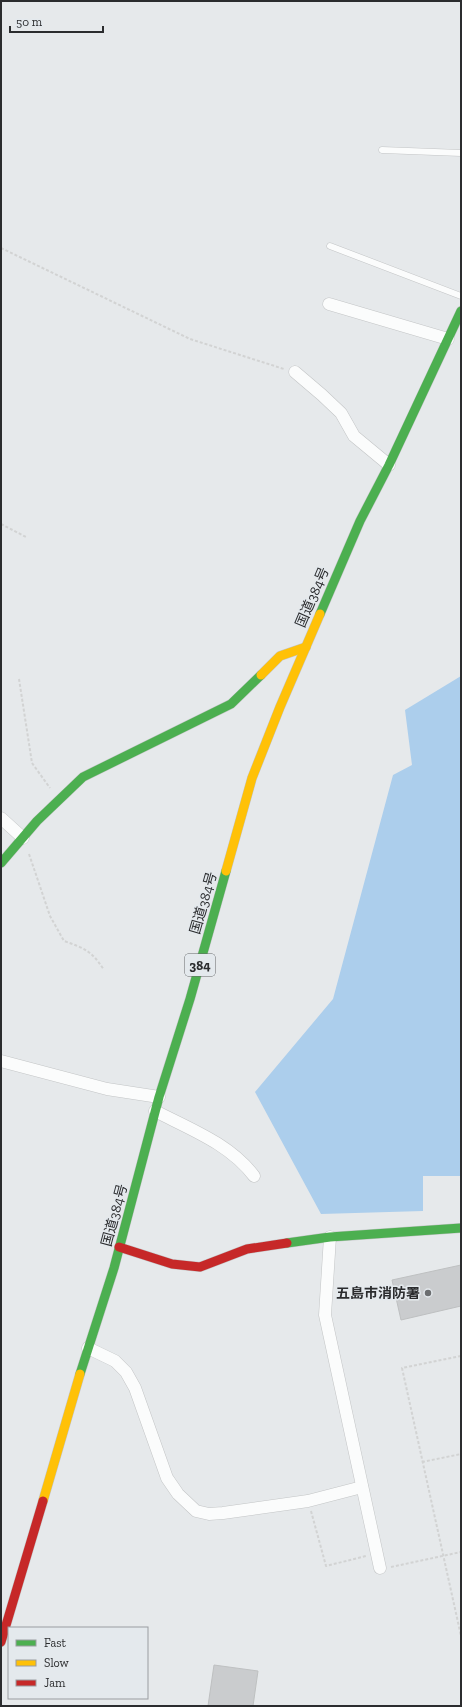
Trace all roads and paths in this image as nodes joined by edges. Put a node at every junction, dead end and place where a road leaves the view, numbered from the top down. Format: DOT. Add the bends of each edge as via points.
graph roads {
  1 [pos="382,150"];
  2 [pos="461,153"];
  3 [pos="330,246"];
  4 [pos="1,248"];
  5 [pos="461,296"];
  6 [pos="329,304"];
  7 [pos="461,311"];
  8 [pos="448,339"];
  9 [pos="295,372"];
  10 [pos="389,465"];
  11 [pos="1,524"];
  12 [pos="26,537"];
  13 [pos="306,647"];
  14 [pos="19,679"];
  15 [pos="60,800"];
  16 [pos="1,818"];
  17 [pos="23,838"];
  18 [pos="1,863"];
  19 [pos="104,970"];
  20 [pos="1,1061"];
  21 [pos="159,1098"];
  22 [pos="156,1111"];
  23 [pos="254,1176"];
  24 [pos="461,1228"];
  25 [pos="330,1237"];
  26 [pos="119,1247"];
  27 [pos="88,1348"];
  28 [pos="461,1356"];
  29 [pos="461,1454"];
  30 [pos="422,1462"];
  31 [pos="362,1487"];
  32 [pos="308,1501"];
  33 [pos="461,1552"];
  34 [pos="377,1554"];
  35 [pos="443,1556"];
  36 [pos="380,1568"];
  37 [pos="1,1602"];
  38 [pos="10,1612"];
  39 [pos="461,1636"];
  40 [pos="1,1642"];
  1 -- 2 [label="lane"];
  3 -- 5 [label="lane"];
  4 -- 9 [label="path" via="190,339"];
  6 -- 8 [label="street"];
  7 -- 8 [label="main road, 国道384号 / 384"];
  8 -- 10 [label="main road, 国道384号 / 384"];
  9 -- 10 [label="street" via="341,414 354,436"];
  10 -- 13 [label="main road, 国道384号 / 384" via="360,521"];
  11 -- 12 [label="path"];
  13 -- 15 [label="main road" via="280,656 231,704 83,777"];
  13 -- 21 [label="main road, 国道384号 / 384" via="252,778 190,999"];
  14 -- 15 [label="path" via="32,763"];
  15 -- 17 [label="main road"];
  16 -- 17 [label="street"];
  17 -- 18 [label="main road"];
  17 -- 19 [label="path" via="50,916 64,941 85,948 94,955"];
  20 -- 21 [label="street" via="107,1088"];
  21 -- 22 [label="main road, 国道384号 / 384"];
  22 -- 23 [label="street" via="219,1143 248,1167"];
  22 -- 26 [label="main road, 国道384号 / 384"];
  24 -- 25 [label="main road"];
  25 -- 26 [label="main road" via="247,1249 200,1267 172,1264"];
  25 -- 31 [label="street" via="325,1315"];
  26 -- 27 [label="main road, 国道384号 / 384"];
  27 -- 32 [label="street" via="115,1362 126,1372 135,1388 168,1478 178,1494 196,1511 209,1514 223,1513"];
  27 -- 38 [label="main road, 国道384号 / 384"];
  28 -- 30 [label="path" via="402,1368"];
  29 -- 30 [label="path"];
  30 -- 35 [label="path"];
  31 -- 32 [label="street"];
  31 -- 34 [label="street"];
  32 -- 34 [label="path" via="326,1566"];
  33 -- 35 [label="path"];
  34 -- 36 [label="street"];
  35 -- 36 [label="path"];
  35 -- 39 [label="path"];
  37 -- 38 [label="street"];
  38 -- 40 [label="main road, 国道384号 / 384"];
}
